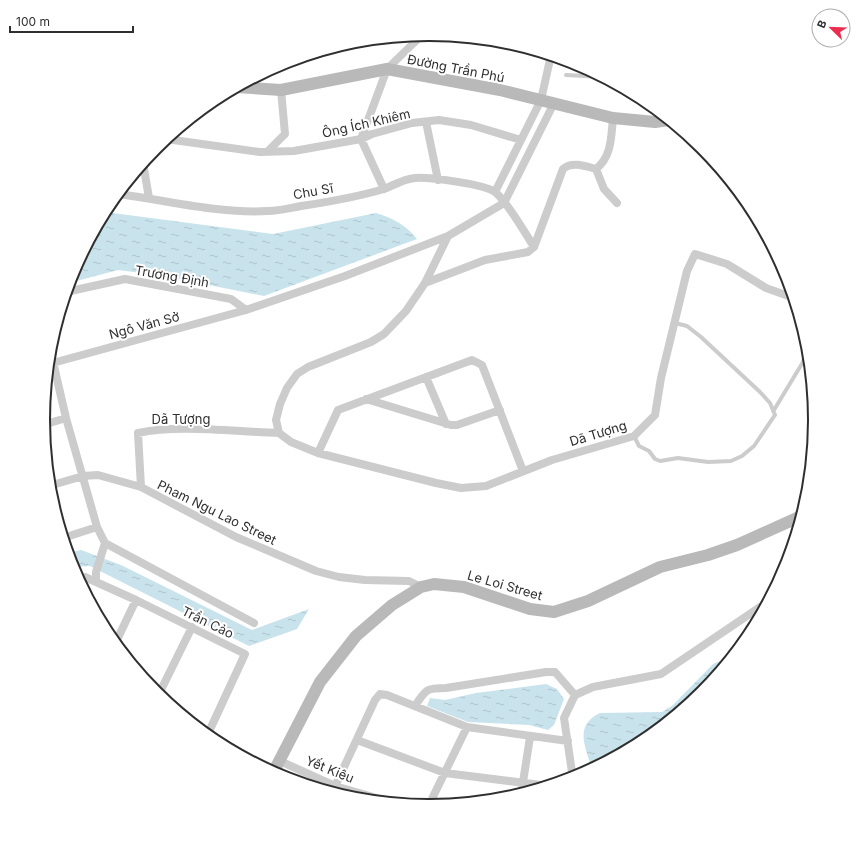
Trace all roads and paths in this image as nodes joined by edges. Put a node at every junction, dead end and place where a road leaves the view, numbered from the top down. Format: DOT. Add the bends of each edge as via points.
graph roads {
  1 [pos="415,42"];
  2 [pos="550,61"];
  3 [pos="387,69"];
  4 [pos="566,75"];
  5 [pos="589,76"];
  6 [pos="247,88"];
  7 [pos="281,90"];
  8 [pos="541,100"];
  9 [pos="554,103"];
  10 [pos="613,118"];
  11 [pos="663,121"];
  12 [pos="426,122"];
  13 [pos="361,139"];
  14 [pos="174,140"];
  15 [pos="521,140"];
  16 [pos="266,152"];
  17 [pos="596,169"];
  18 [pos="144,170"];
  19 [pos="438,180"];
  20 [pos="384,188"];
  21 [pos="495,192"];
  22 [pos="124,195"];
  23 [pos="149,198"];
  24 [pos="504,202"];
  25 [pos="617,203"];
  26 [pos="448,236"];
  27 [pos="534,246"];
  28 [pos="425,283"];
  29 [pos="73,290"];
  30 [pos="788,296"];
  31 [pos="246,310"];
  32 [pos="675,323"];
  33 [pos="804,358"];
  34 [pos="54,362"];
  35 [pos="53,371"];
  36 [pos="426,377"];
  37 [pos="366,399"];
  38 [pos="500,410"];
  39 [pos="774,410"];
  40 [pos="66,418"];
  41 [pos="50,423"];
  42 [pos="446,424"];
  43 [pos="278,433"];
  44 [pos="634,436"];
  45 [pos="318,453"];
  46 [pos="523,471"];
  47 [pos="83,476"];
  48 [pos="55,484"];
  49 [pos="141,487"];
  50 [pos="796,520"];
  51 [pos="97,527"];
  52 [pos="68,536"];
  53 [pos="104,546"];
  54 [pos="84,577"];
  55 [pos="96,582"];
  56 [pos="421,587"];
  57 [pos="136,600"];
  58 [pos="759,608"];
  59 [pos="254,623"];
  60 [pos="192,627"];
  61 [pos="118,637"];
  62 [pos="161,689"];
  63 [pos="575,695"];
  64 [pos="415,706"];
  65 [pos="467,728"];
  66 [pos="210,730"];
  67 [pos="530,737"];
  68 [pos="357,740"];
  69 [pos="568,741"];
  70 [pos="280,761"];
  71 [pos="276,767"];
  72 [pos="572,772"];
  73 [pos="445,773"];
  74 [pos="523,784"];
  75 [pos="535,785"];
  76 [pos="329,786"];
  77 [pos="335,788"];
  78 [pos="522,788"];
  79 [pos="432,800"];
  1 -- 3 [label="street"];
  2 -- 8 [label="street"];
  3 -- 7 [label="street, Đường Trần Phú"];
  3 -- 8 [label="street, Đường Trần Phú"];
  3 -- 13 [label="street"];
  4 -- 5 [label="lane"];
  6 -- 7 [label="street, Đường Trần Phú"];
  7 -- 16 [label="street" via="285,134"];
  8 -- 9 [label="street, Đường Trần Phú"];
  8 -- 15 [label="street"];
  9 -- 10 [label="street, Đường Trần Phú"];
  9 -- 24 [label="street"];
  10 -- 11 [label="street, Đường Trần Phú"];
  10 -- 17 [label="street" via="609,152"];
  12 -- 13 [label="street, Ông Ích Khiêm" via="405,125"];
  12 -- 15 [label="street, Ông Ích Khiêm" via="439,120 471,125"];
  12 -- 19 [label="street"];
  13 -- 16 [label="street, Ông Ích Khiêm" via="294,151"];
  13 -- 20 [label="street"];
  14 -- 16 [label="street, Ông Ích Khiêm"];
  15 -- 21 [label="street"];
  17 -- 25 [label="street" via="604,189"];
  17 -- 27 [label="street" via="571,165 563,169"];
  18 -- 23 [label="street"];
  19 -- 20 [label="street, Chu Sĩ" via="406,179"];
  19 -- 21 [label="street, Chu Sĩ" via="471,184"];
  20 -- 23 [label="street, Chu Sĩ" via="325,202 249,212"];
  21 -- 24 [label="street, Chu Sĩ"];
  22 -- 23 [label="street, Chu Sĩ"];
  24 -- 26 [label="street"];
  24 -- 27 [label="street, Chu Sĩ"];
  26 -- 28 [label="street"];
  26 -- 31 [label="street, Ngô Văn Sở" via="345,276"];
  27 -- 28 [label="street" via="528,252 485,260"];
  28 -- 43 [label="street" via="406,311 384,334 297,374 280,404 276,420"];
  29 -- 31 [label="street, Trương Định" via="125,279 231,299"];
  30 -- 32 [label="street, Dã Tượng" via="766,288 727,264 695,254 687,271"];
  31 -- 34 [label="street, Ngô Văn Sở"];
  32 -- 39 [label="lane" via="686,326 701,337 760,392"];
  32 -- 44 [label="street, Dã Tượng" via="655,415"];
  33 -- 39 [label="lane"];
  35 -- 40 [label="street"];
  36 -- 37 [label="street"];
  36 -- 38 [label="street" via="476,360 482,365"];
  36 -- 42 [label="street"];
  37 -- 42 [label="street"];
  37 -- 45 [label="street" via="338,410"];
  38 -- 42 [label="street" via="457,425"];
  38 -- 46 [label="street"];
  39 -- 44 [label="lane" via="773,419 754,446 742,456 730,461 708,462 678,458 655,460 649,451 639,446"];
  40 -- 41 [label="street"];
  40 -- 47 [label="street"];
  43 -- 45 [label="street, Dã Tượng" via="291,442"];
  43 -- 49 [label="street, Dã Tượng" via="175,429 154,429 138,433"];
  44 -- 46 [label="street, Dã Tượng" via="579,451"];
  45 -- 46 [label="street, Dã Tượng" via="436,484 461,488 486,486"];
  47 -- 48 [label="street, Pham Ngu Lao Street"];
  47 -- 49 [label="street, Pham Ngu Lao Street" via="98,475"];
  47 -- 51 [label="street"];
  49 -- 56 [label="street, Pham Ngu Lao Street" via="236,537 316,571 365,580 409,581"];
  50 -- 56 [label="street, Le Loi Street" via="737,545 660,567 588,601 554,612 530,610 464,587 434,584"];
  51 -- 52 [label="street"];
  51 -- 53 [label="street"];
  53 -- 55 [label="street" via="96,572"];
  53 -- 59 [label="street"];
  54 -- 55 [label="street, Trần Cảo"];
  55 -- 57 [label="street, Trần Cảo"];
  56 -- 70 [label="street, Le Loi Street" via="392,605 356,636 320,682"];
  57 -- 60 [label="street, Trần Cảo"];
  57 -- 61 [label="street"];
  58 -- 63 [label="street" via="661,674 593,687"];
  60 -- 62 [label="street"];
  60 -- 66 [label="street, Trần Cảo" via="245,654"];
  63 -- 64 [label="street" via="555,672 546,672 446,688 430,688"];
  63 -- 69 [label="street" via="564,718"];
  64 -- 65 [label="street"];
  64 -- 68 [label="street" via="380,694"];
  65 -- 67 [label="street"];
  65 -- 73 [label="street"];
  67 -- 69 [label="street"];
  67 -- 74 [label="street"];
  68 -- 73 [label="street"];
  68 -- 77 [label="street"];
  69 -- 72 [label="street"];
  70 -- 71 [label="street, Le Loi Street"];
  70 -- 76 [label="street, Yết Kiêu"];
  73 -- 74 [label="street"];
  73 -- 79 [label="street"];
  74 -- 75 [label="street"];
  74 -- 78 [label="street"];
}
